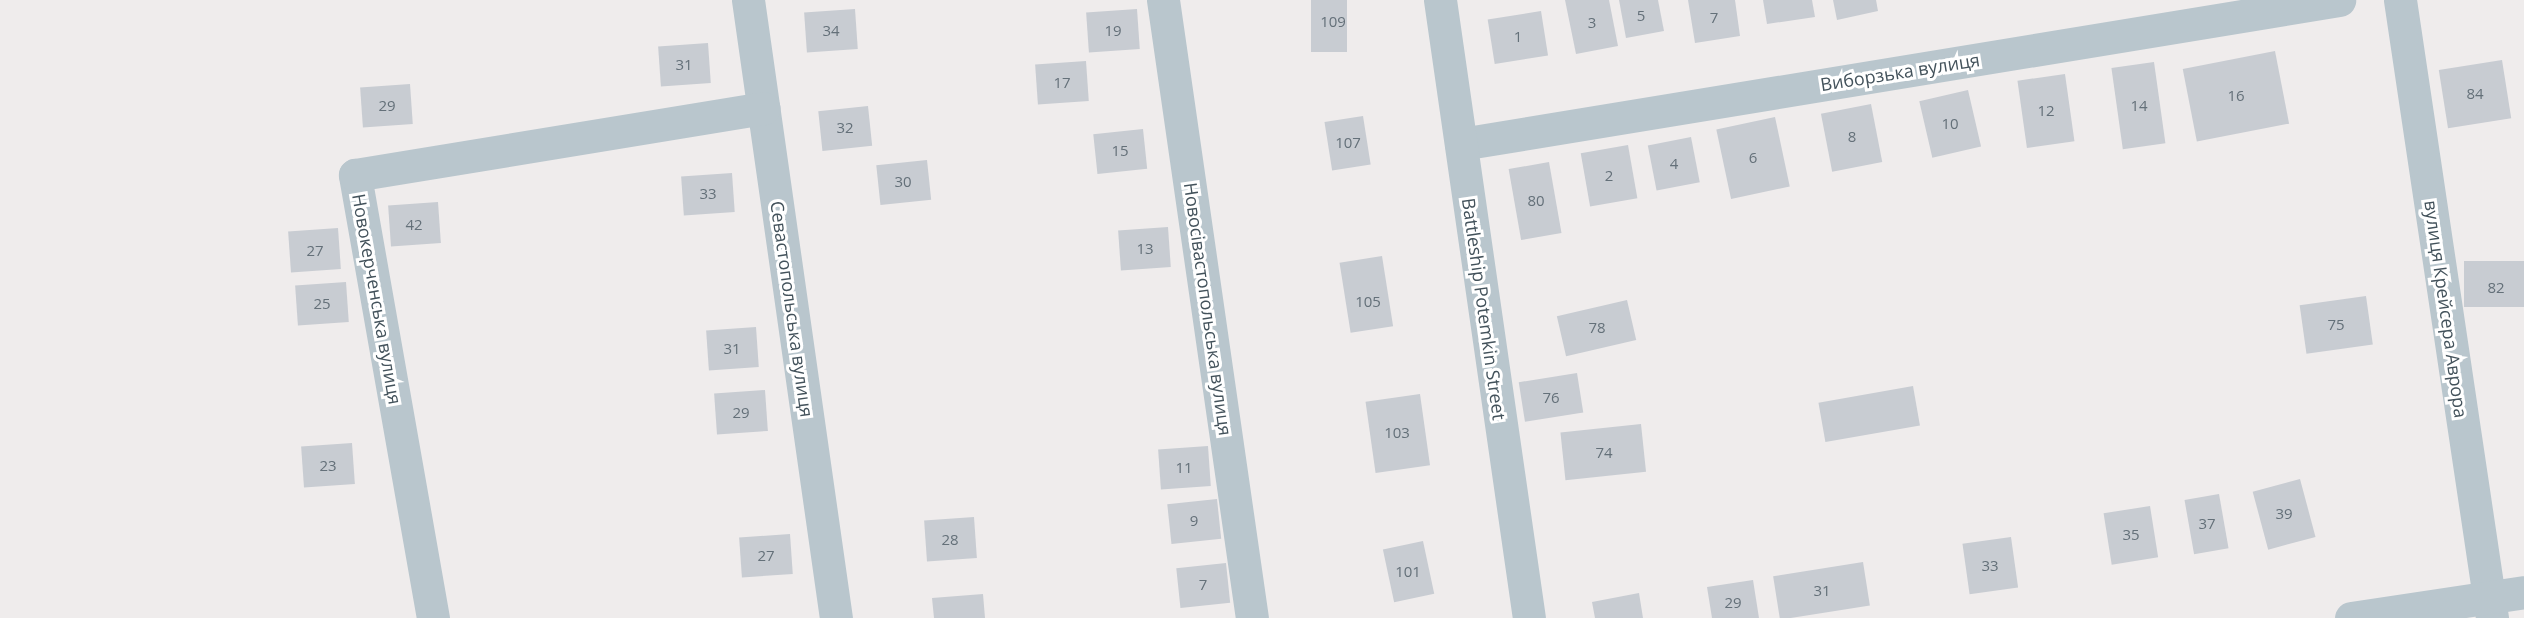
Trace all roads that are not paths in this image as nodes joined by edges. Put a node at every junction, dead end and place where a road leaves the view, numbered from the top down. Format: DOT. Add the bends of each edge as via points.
graph roads {
  1 [pos="748,0"];
  2 [pos="1163,0"];
  3 [pos="1440,0"];
  4 [pos="2339,0"];
  5 [pos="2400,0"];
  6 [pos="764,108"];
  7 [pos="1461,144"];
  8 [pos="2524,592"];
  9 [pos="2491,608"];
  10 [pos="433,618"];
  11 [pos="836,618"];
  12 [pos="1252,618"];
  13 [pos="1529,618"];
  14 [pos="2351,618"];
  1 -- 6 [label="street, Севастопольська вулиця"];
  2 -- 12 [label="street, Новосівастопольська вулиця"];
  3 -- 7 [label="street, Battleship Potemkin Street"];
  4 -- 7 [label="street, Виборзька вулиця"];
  5 -- 9 [label="street, вулиця Крейсера Аврора"];
  6 -- 10 [label="street, Новокерченська вулиця" via="356,175"];
  6 -- 11 [label="street, Севастопольська вулиця"];
  7 -- 13 [label="street, Battleship Potemkin Street"];
  8 -- 9 [label="street"];
  9 -- 14 [label="street"];
}
